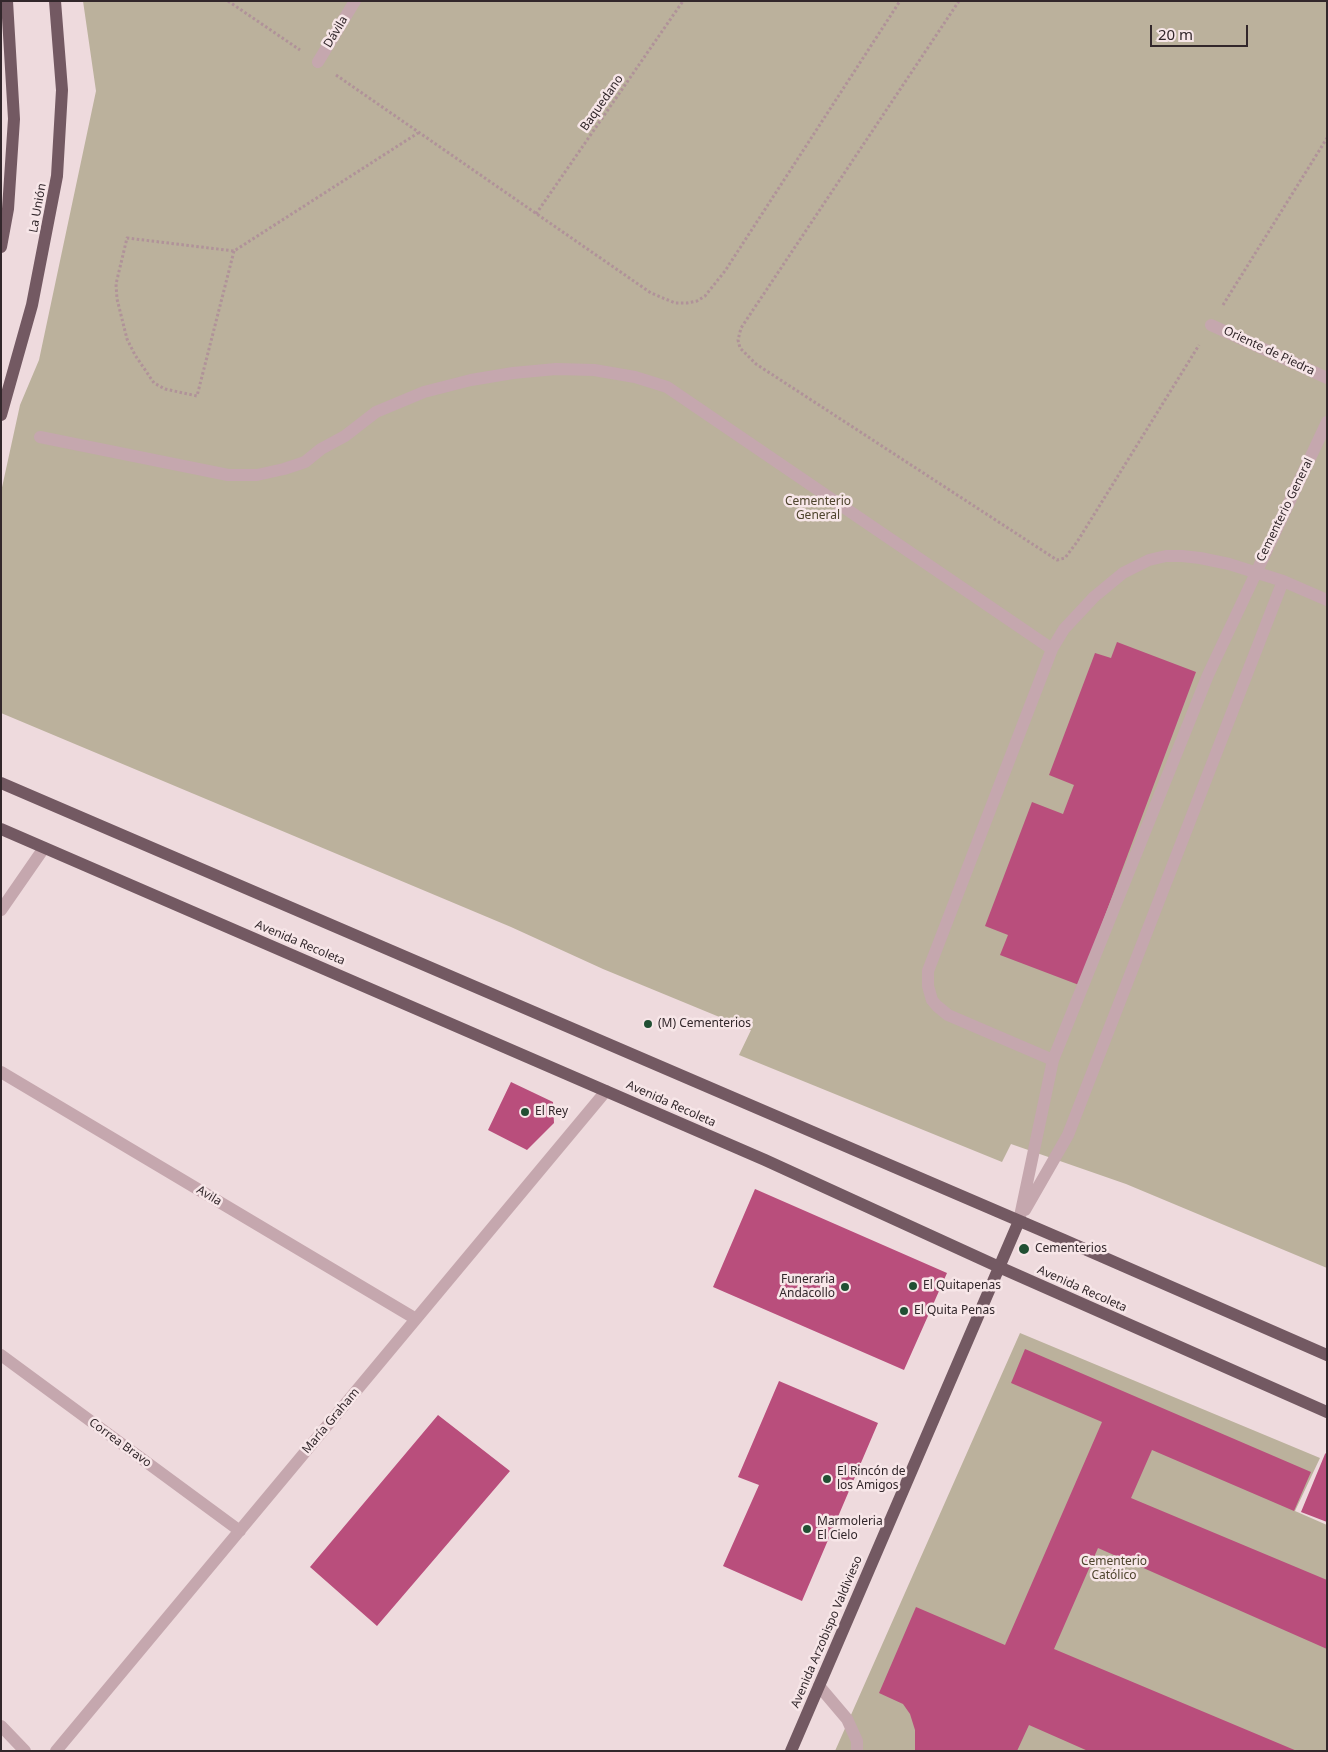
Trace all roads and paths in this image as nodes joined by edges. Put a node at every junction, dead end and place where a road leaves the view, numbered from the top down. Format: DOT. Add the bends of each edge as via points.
graph roads {
  1 [pos="7,1"];
  2 [pos="55,1"];
  3 [pos="228,1"];
  4 [pos="355,1"];
  5 [pos="683,1"];
  6 [pos="900,1"];
  7 [pos="959,1"];
  8 [pos="318,62"];
  9 [pos="418,133"];
  10 [pos="1327,138"];
  11 [pos="536,214"];
  12 [pos="1,247"];
  13 [pos="234,251"];
  14 [pos="1211,324"];
  15 [pos="1327,378"];
  16 [pos="1,415"];
  17 [pos="1327,422"];
  18 [pos="40,437"];
  19 [pos="1314,449"];
  20 [pos="1327,454"];
  21 [pos="1255,572"];
  22 [pos="1282,581"];
  23 [pos="1327,600"];
  24 [pos="1052,649"];
  25 [pos="1,783"];
  26 [pos="1,829"];
  27 [pos="44,848"];
  28 [pos="1,910"];
  29 [pos="1053,1060"];
  30 [pos="1,1072"];
  31 [pos="606,1091"];
  32 [pos="1019,1221"];
  33 [pos="999,1267"];
  34 [pos="416,1319"];
  35 [pos="1,1355"];
  36 [pos="1327,1355"];
  37 [pos="1327,1412"];
  38 [pos="240,1531"];
  39 [pos="819,1686"];
  40 [pos="1,1726"];
  41 [pos="25,1751"];
  42 [pos="56,1751"];
  43 [pos="791,1751"];
  44 [pos="857,1751"];
  1 -- 12 [label="main road" via="14,119 8,209"];
  2 -- 16 [label="main road, La Unión" via="62,90 57,176 32,305"];
  3 -- 8 [label="path"];
  4 -- 8 [label="street, Dávila"];
  5 -- 11 [label="path, Baquedano"];
  6 -- 11 [label="path" via="725,271 705,296 696,301 675,303 651,293"];
  7 -- 14 [label="path" via="741,328 740,348 756,364 1057,560 1065,558 1077,542"];
  8 -- 9 [label="path"];
  9 -- 11 [label="path"];
  9 -- 13 [label="path"];
  10 -- 14 [label="path"];
  13 -- 13 [label="path" via="197,396 154,383 127,339 117,299 116,284 127,238"];
  14 -- 15 [label="street, Oriente de Piedra"];
  17 -- 19 [label="street, Cementerio General"];
  18 -- 24 [label="street" via="228,475 257,476 305,462 376,412 424,392 471,380 556,369 594,370 635,377 667,387"];
  19 -- 20 [label="street"];
  19 -- 21 [label="street, Cementerio General"];
  21 -- 22 [label="street"];
  21 -- 24 [label="street" via="1200,558 1182,556 1149,560 1123,573 1094,597 1064,629"];
  21 -- 29 [label="street, Cementerio General" via="1208,675"];
  22 -- 23 [label="street"];
  22 -- 32 [label="street" via="1068,1135"];
  24 -- 29 [label="street" via="928,971 928,986 932,1000 948,1015"];
  25 -- 32 [label="main road"];
  26 -- 27 [label="main road, Avenida Recoleta"];
  27 -- 28 [label="street"];
  27 -- 31 [label="main road, Avenida Recoleta"];
  29 -- 32 [label="street, Cementerio General"];
  30 -- 34 [label="street, Avila"];
  31 -- 33 [label="main road, Avenida Recoleta"];
  31 -- 34 [label="street, María Graham"];
  32 -- 33 [label="main road, Avenida Arzobispo Valdivieso"];
  32 -- 36 [label="main road"];
  33 -- 37 [label="main road, Avenida Recoleta"];
  33 -- 39 [label="main road, Avenida Arzobispo Valdivieso"];
  34 -- 38 [label="street, María Graham"];
  35 -- 38 [label="street, Correa Bravo"];
  38 -- 42 [label="street, María Graham"];
  39 -- 43 [label="main road, Avenida Arzobispo Valdivieso"];
  39 -- 44 [label="street" via="847,1719 857,1741"];
  40 -- 41 [label="street"];
}
